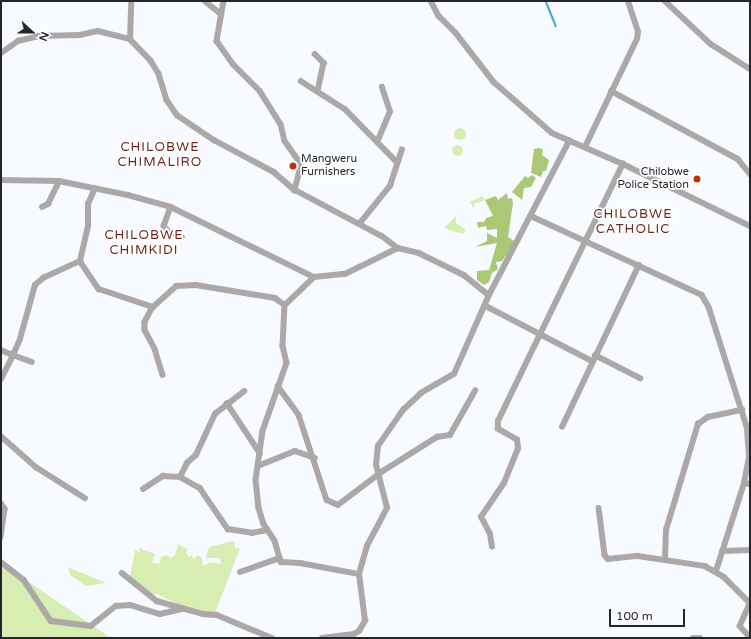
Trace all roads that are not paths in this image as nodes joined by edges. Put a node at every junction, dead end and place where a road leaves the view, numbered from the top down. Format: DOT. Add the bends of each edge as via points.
graph roads {
  1 [pos="131,1"];
  2 [pos="205,1"];
  3 [pos="224,1"];
  4 [pos="432,1"];
  5 [pos="628,1"];
  6 [pos="665,1"];
  7 [pos="221,14"];
  8 [pos="130,39"];
  9 [pos="1,53"];
  10 [pos="315,54"];
  11 [pos="750,69"];
  12 [pos="301,81"];
  13 [pos="382,87"];
  14 [pos="318,91"];
  15 [pos="611,91"];
  16 [pos="378,140"];
  17 [pos="569,141"];
  18 [pos="584,147"];
  19 [pos="402,150"];
  20 [pos="397,162"];
  21 [pos="623,164"];
  22 [pos="750,174"];
  23 [pos="1,180"];
  24 [pos="59,181"];
  25 [pos="95,188"];
  26 [pos="295,190"];
  27 [pos="42,207"];
  28 [pos="170,207"];
  29 [pos="531,216"];
  30 [pos="360,223"];
  31 [pos="750,226"];
  32 [pos="182,237"];
  33 [pos="587,242"];
  34 [pos="398,248"];
  35 [pos="80,261"];
  36 [pos="639,265"];
  37 [pos="314,277"];
  38 [pos="489,295"];
  39 [pos="285,305"];
  40 [pos="486,306"];
  41 [pos="153,307"];
  42 [pos="538,334"];
  43 [pos="1,350"];
  44 [pos="13,355"];
  45 [pos="594,358"];
  46 [pos="32,362"];
  47 [pos="163,375"];
  48 [pos="640,378"];
  49 [pos="1,379"];
  50 [pos="278,386"];
  51 [pos="244,391"];
  52 [pos="475,391"];
  53 [pos="228,403"];
  54 [pos="742,410"];
  55 [pos="562,427"];
  56 [pos="748,427"];
  57 [pos="1,436"];
  58 [pos="260,453"];
  59 [pos="315,458"];
  60 [pos="258,466"];
  61 [pos="378,476"];
  62 [pos="180,477"];
  63 [pos="747,484"];
  64 [pos="143,489"];
  65 [pos="85,498"];
  66 [pos="1,503"];
  67 [pos="599,508"];
  68 [pos="268,530"];
  69 [pos="1,538"];
  70 [pos="492,547"];
  71 [pos="750,550"];
  72 [pos="722,551"];
  73 [pos="280,558"];
  74 [pos="665,558"];
  75 [pos="1,562"];
  76 [pos="716,571"];
  77 [pos="240,572"];
  78 [pos="122,573"];
  79 [pos="359,574"];
  80 [pos="750,603"];
  81 [pos="182,609"];
  82 [pos="750,637"];
  83 [pos="272,638"];
  84 [pos="322,638"];
  85 [pos="693,638"];
  86 [pos="700,638"];
  1 -- 8 [label="street"];
  2 -- 7 [label="street"];
  3 -- 7 [label="street"];
  4 -- 17 [label="street" via="439,16 456,33 494,82 552,133"];
  5 -- 15 [label="street" via="638,34"];
  6 -- 11 [label="street" via="711,44"];
  7 -- 26 [label="street" via="217,41 233,64 260,91 280,124 284,141 299,161 300,171"];
  8 -- 9 [label="street" via="98,31 80,35 39,36 18,41"];
  8 -- 26 [label="street" via="151,61 159,74 166,100 176,115 214,140 269,169"];
  10 -- 14 [label="street" via="324,63"];
  12 -- 14 [label="street"];
  13 -- 16 [label="street" via="390,112"];
  14 -- 16 [label="street" via="345,109"];
  15 -- 18 [label="street"];
  15 -- 22 [label="street" via="738,159"];
  16 -- 20 [label="street"];
  17 -- 18 [label="street"];
  17 -- 29 [label="street"];
  18 -- 21 [label="street"];
  19 -- 20 [label="street"];
  20 -- 30 [label="street" via="390,186"];
  21 -- 31 [label="street"];
  21 -- 33 [label="street"];
  23 -- 24 [label="street"];
  24 -- 25 [label="street"];
  24 -- 27 [label="street" via="48,204"];
  25 -- 28 [label="street"];
  25 -- 35 [label="street" via="88,204 88,226"];
  26 -- 30 [label="street"];
  28 -- 32 [label="street" via="164,226 168,231"];
  28 -- 37 [label="street"];
  29 -- 33 [label="street"];
  29 -- 38 [label="street"];
  30 -- 34 [label="street"];
  33 -- 36 [label="street"];
  33 -- 42 [label="street"];
  34 -- 37 [label="street" via="345,274"];
  34 -- 38 [label="street" via="426,256 464,275"];
  35 -- 41 [label="street" via="100,289 130,297"];
  35 -- 44 [label="street" via="43,278 35,285"];
  36 -- 45 [label="street"];
  36 -- 54 [label="street" via="702,295 709,307"];
  37 -- 39 [label="street"];
  38 -- 40 [label="street"];
  39 -- 41 [label="street" via="275,298 196,285 176,286"];
  39 -- 50 [label="street" via="283,346 287,360"];
  40 -- 42 [label="street"];
  40 -- 61 [label="street" via="452,377 415,398 384,436 376,455"];
  41 -- 47 [label="street" via="145,322 145,330 155,349"];
  42 -- 45 [label="street"];
  42 -- 70 [label="street" via="496,424 498,429 517,440 518,449 504,483 481,517 490,534"];
  43 -- 44 [label="street"];
  44 -- 46 [label="street"];
  44 -- 49 [label="street"];
  45 -- 48 [label="street"];
  45 -- 55 [label="street"];
  50 -- 58 [label="street" via="264,422"];
  50 -- 59 [label="street" via="295,407"];
  51 -- 53 [label="street"];
  52 -- 61 [label="street" via="450,434 437,436"];
  53 -- 58 [label="street"];
  53 -- 62 [label="street" via="215,414 196,455 187,462"];
  54 -- 56 [label="street"];
  54 -- 74 [label="street" via="708,417 698,424 666,530"];
  56 -- 63 [label="street"];
  57 -- 65 [label="street" via="36,467"];
  58 -- 60 [label="street"];
  59 -- 60 [label="street" via="295,451"];
  59 -- 61 [label="street" via="324,494 334,505 341,504"];
  60 -- 68 [label="street" via="258,508"];
  61 -- 79 [label="street" via="387,508 368,546"];
  62 -- 64 [label="street" via="162,476"];
  62 -- 68 [label="street" via="200,488 228,529 252,533"];
  63 -- 72 [label="street"];
  66 -- 69 [label="street" via="5,509"];
  67 -- 74 [label="street" via="605,555 608,559 638,556"];
  68 -- 73 [label="street" via="275,541"];
  71 -- 72 [label="street"];
  72 -- 76 [label="street"];
  73 -- 77 [label="street"];
  73 -- 79 [label="street" via="284,563 300,563"];
  74 -- 76 [label="street" via="693,563"];
  75 -- 81 [label="street" via="24,580 51,621 91,626 116,606 130,605 160,614"];
  76 -- 80 [label="street" via="733,584"];
  78 -- 81 [label="street" via="157,601"];
  79 -- 84 [label="street" via="365,621 362,627 354,634"];
  80 -- 82 [label="street" via="740,626"];
  81 -- 83 [label="street" via="217,615"];
  85 -- 86 [label="street"];
}
